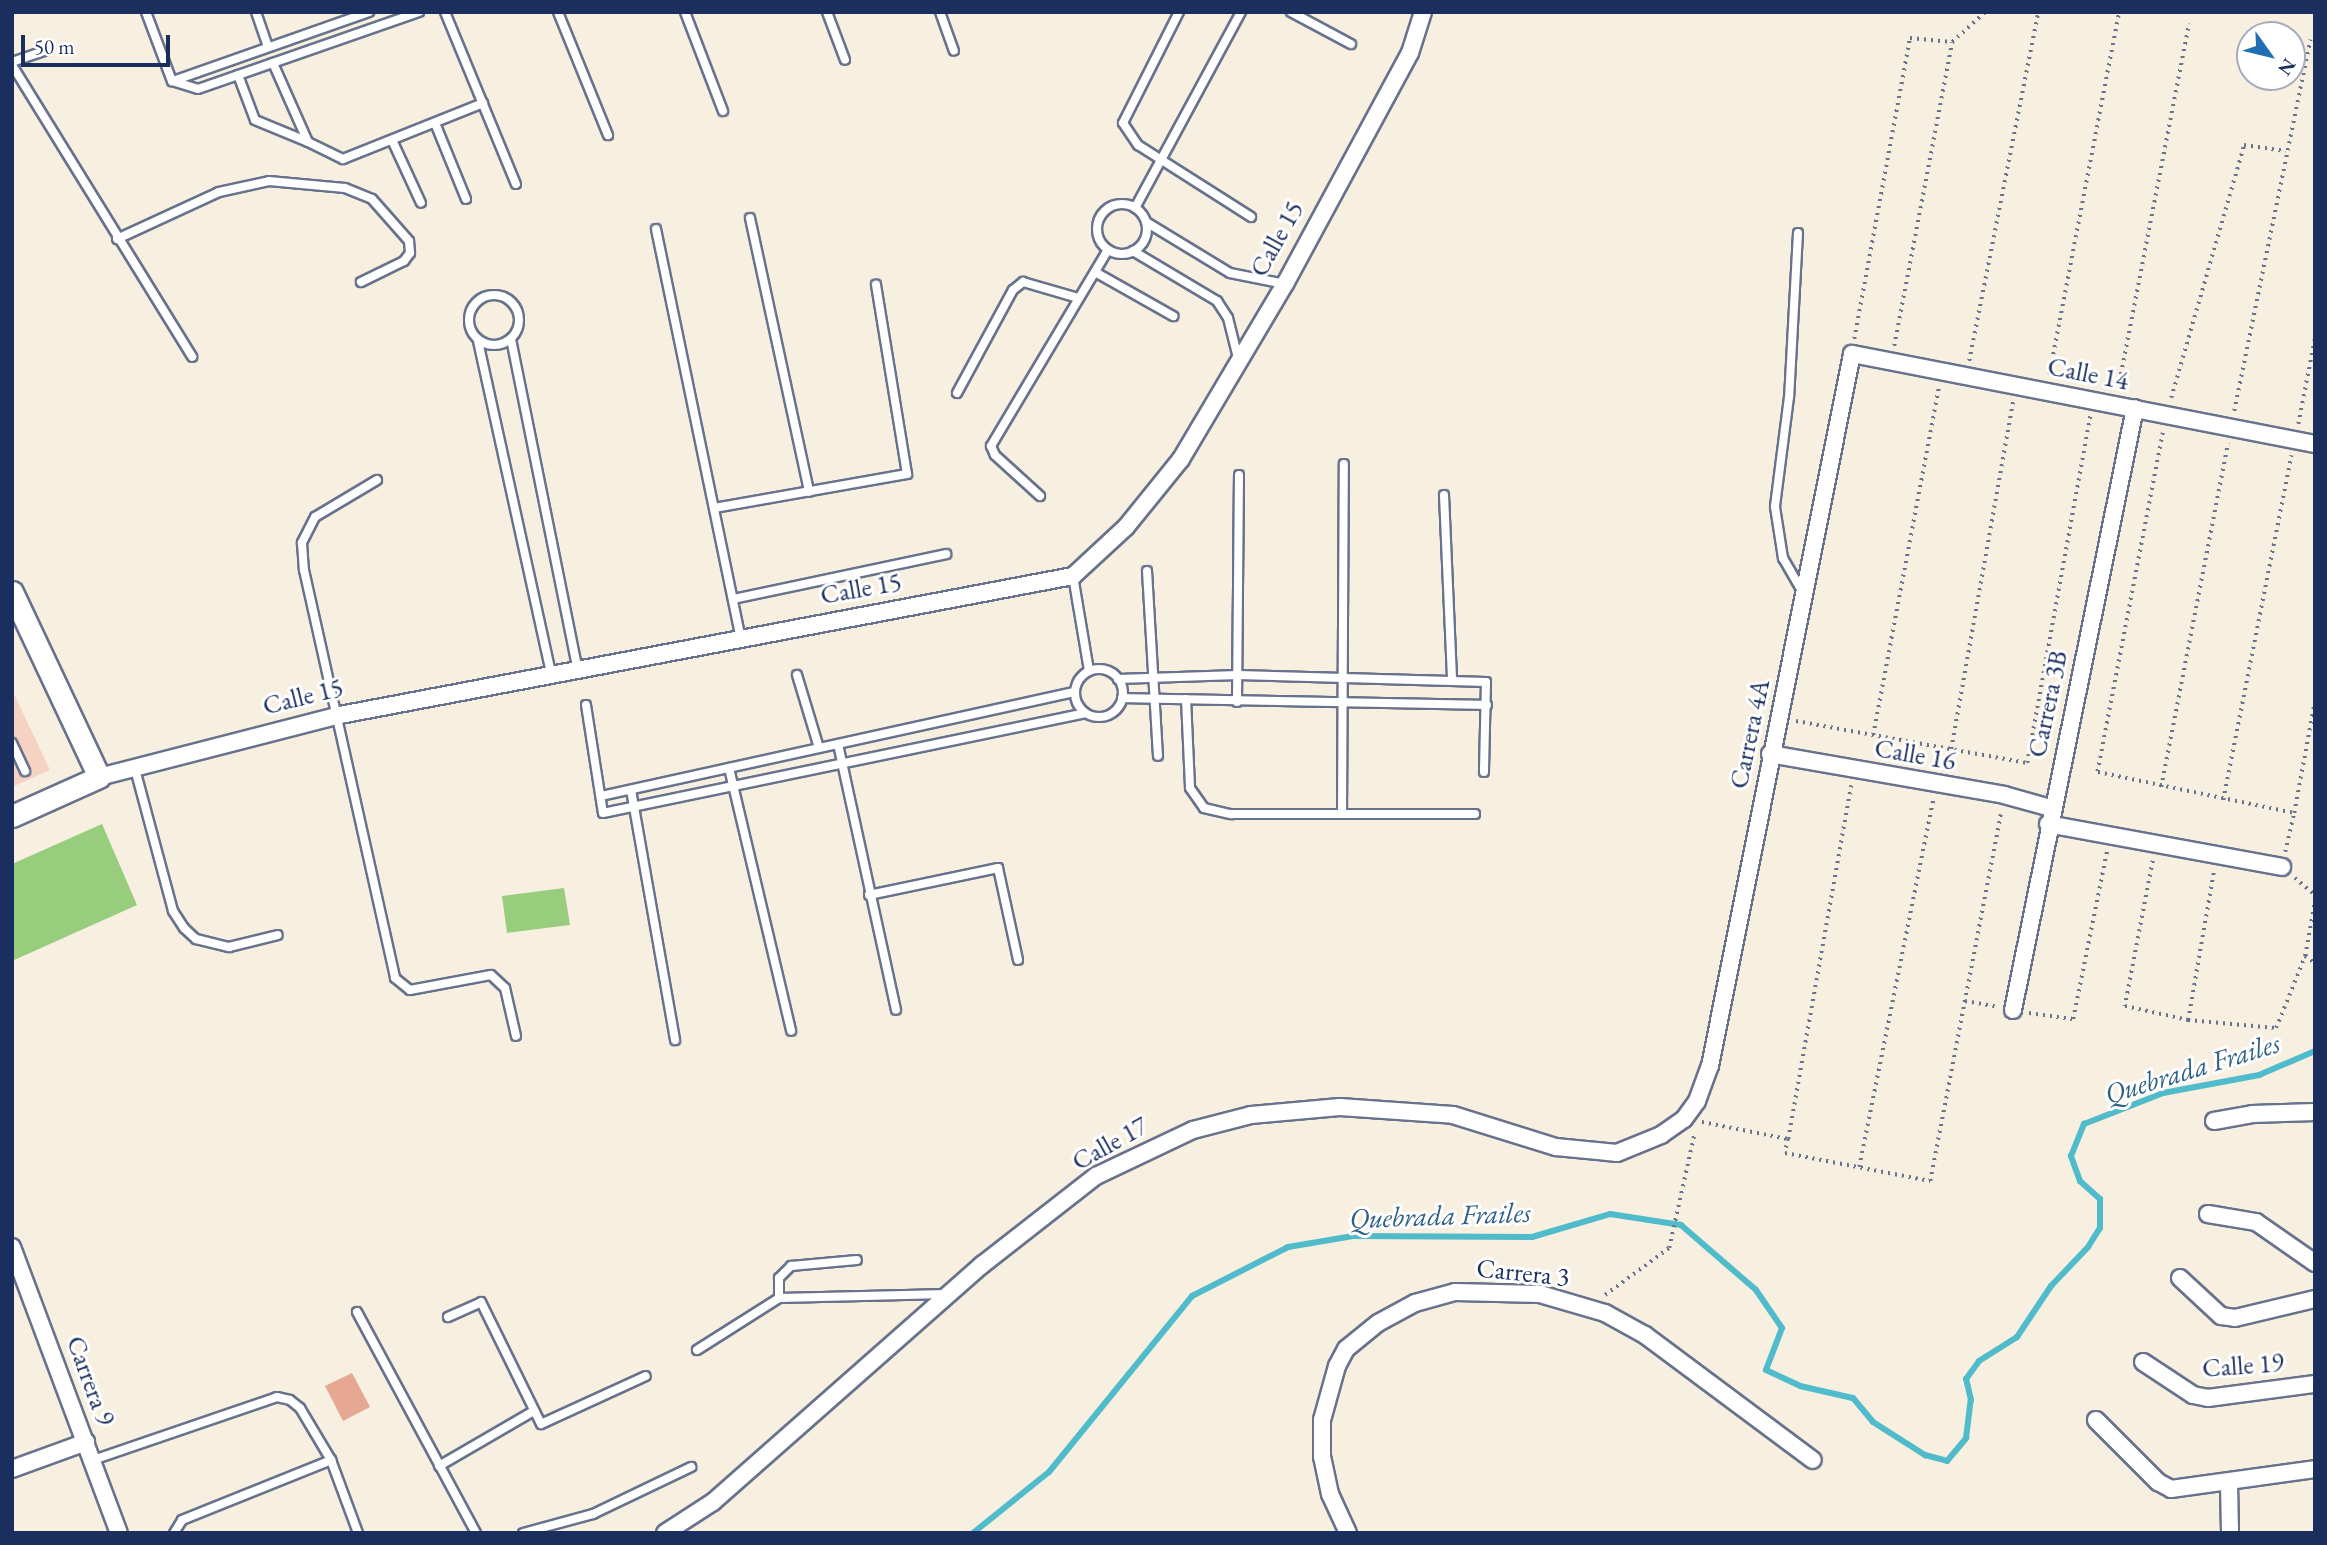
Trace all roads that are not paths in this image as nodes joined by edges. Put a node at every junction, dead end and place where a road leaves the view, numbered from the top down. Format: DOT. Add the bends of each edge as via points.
graph roads {
  1 [pos="146,12"];
  2 [pos="256,12"];
  3 [pos="369,12"];
  4 [pos="419,12"];
  5 [pos="445,12"];
  6 [pos="558,12"];
  7 [pos="685,12"];
  8 [pos="827,12"];
  9 [pos="940,12"];
  10 [pos="1178,12"];
  11 [pos="1241,12"];
  12 [pos="1291,12"];
  13 [pos="1423,12"];
  14 [pos="1351,44"];
  15 [pos="268,47"];
  16 [pos="47,50"];
  17 [pos="954,51"];
  18 [pos="845,60"];
  19 [pos="273,63"];
  20 [pos="12,64"];
  21 [pos="237,75"];
  22 [pos="172,81"];
  23 [pos="483,103"];
  24 [pos="723,111"];
  25 [pos="435,123"];
  26 [pos="608,135"];
  27 [pos="391,140"];
  28 [pos="308,142"];
  29 [pos="1162,159"];
  30 [pos="516,184"];
  31 [pos="466,199"];
  32 [pos="421,202"];
  33 [pos="1135,208"];
  34 [pos="1251,217"];
  35 [pos="750,218"];
  36 [pos="1146,222"];
  37 [pos="656,229"];
  38 [pos="1798,233"];
  39 [pos="117,239"];
  40 [pos="1108,250"];
  41 [pos="1133,251"];
  42 [pos="1095,272"];
  43 [pos="361,282"];
  44 [pos="1285,284"];
  45 [pos="876,285"];
  46 [pos="1079,298"];
  47 [pos="1173,316"];
  48 [pos="511,339"];
  49 [pos="478,341"];
  50 [pos="1852,354"];
  51 [pos="192,357"];
  52 [pos="1239,361"];
  53 [pos="957,393"];
  54 [pos="2135,408"];
  55 [pos="2315,443"];
  56 [pos="1343,464"];
  57 [pos="1239,475"];
  58 [pos="377,480"];
  59 [pos="809,492"];
  60 [pos="1444,495"];
  61 [pos="1040,496"];
  62 [pos="714,509"];
  63 [pos="946,554"];
  64 [pos="1147,571"];
  65 [pos="1073,576"];
  66 [pos="12,592"];
  67 [pos="1803,594"];
  68 [pos="733,599"];
  69 [pos="741,639"];
  70 [pos="577,667"];
  71 [pos="1089,671"];
  72 [pos="551,672"];
  73 [pos="1238,675"];
  74 [pos="797,676"];
  75 [pos="1153,676"];
  76 [pos="1452,678"];
  77 [pos="1118,679"];
  78 [pos="1343,679"];
  79 [pos="1075,692"];
  80 [pos="1122,698"];
  81 [pos="1156,699"];
  82 [pos="1186,699"];
  83 [pos="1237,702"];
  84 [pos="1343,704"];
  85 [pos="586,705"];
  86 [pos="1487,705"];
  87 [pos="1085,713"];
  88 [pos="340,715"];
  89 [pos="12,743"];
  90 [pos="838,744"];
  91 [pos="819,748"];
  92 [pos="1770,754"];
  93 [pos="1158,756"];
  94 [pos="842,763"];
  95 [pos="729,768"];
  96 [pos="135,769"];
  97 [pos="25,771"];
  98 [pos="1484,772"];
  99 [pos="99,778"];
  100 [pos="733,786"];
  101 [pos="631,790"];
  102 [pos="601,796"];
  103 [pos="634,806"];
  104 [pos="1342,814"];
  105 [pos="1475,814"];
  106 [pos="12,816"];
  107 [pos="2049,816"];
  108 [pos="2281,867"];
  109 [pos="869,895"];
  110 [pos="278,935"];
  111 [pos="1018,960"];
  112 [pos="896,1010"];
  113 [pos="2013,1010"];
  114 [pos="791,1031"];
  115 [pos="516,1036"];
  116 [pos="675,1040"];
  117 [pos="2315,1112"];
  118 [pos="1691,1120"];
  119 [pos="2214,1121"];
  120 [pos="2208,1214"];
  121 [pos="12,1247"];
  122 [pos="857,1260"];
  123 [pos="2315,1263"];
  124 [pos="2180,1278"];
  125 [pos="950,1294"];
  126 [pos="779,1298"];
  127 [pos="2315,1299"];
  128 [pos="357,1312"];
  129 [pos="448,1317"];
  130 [pos="697,1350"];
  131 [pos="2143,1362"];
  132 [pos="646,1376"];
  133 [pos="2315,1384"];
  134 [pos="534,1410"];
  135 [pos="2096,1420"];
  136 [pos="86,1442"];
  137 [pos="93,1460"];
  138 [pos="331,1460"];
  139 [pos="1813,1460"];
  140 [pos="439,1466"];
  141 [pos="691,1466"];
  142 [pos="12,1469"];
  143 [pos="2315,1469"];
  144 [pos="2229,1484"];
  145 [pos="119,1533"];
  146 [pos="174,1533"];
  147 [pos="358,1533"];
  148 [pos="476,1533"];
  149 [pos="523,1533"];
  150 [pos="665,1533"];
  151 [pos="1348,1533"];
  152 [pos="2230,1533"];
  1 -- 22 [label="lane"];
  2 -- 15 [label="lane"];
  3 -- 15 [label="lane"];
  4 -- 19 [label="lane"];
  5 -- 23 [label="lane"];
  6 -- 26 [label="lane"];
  7 -- 24 [label="lane"];
  8 -- 18 [label="lane"];
  9 -- 17 [label="lane"];
  10 -- 29 [label="lane" via="1124,123 1128,136"];
  11 -- 29 [label="lane"];
  12 -- 14 [label="lane"];
  13 -- 44 [label="street, Calle 15" via="1410,53"];
  15 -- 22 [label="lane"];
  16 -- 20 [label="lane"];
  19 -- 21 [label="lane"];
  19 -- 28 [label="lane"];
  20 -- 39 [label="lane"];
  21 -- 22 [label="lane" via="198,89"];
  21 -- 28 [label="lane" via="255,120"];
  23 -- 25 [label="lane"];
  23 -- 30 [label="lane"];
  25 -- 27 [label="lane"];
  25 -- 31 [label="lane"];
  27 -- 28 [label="lane" via="343,159"];
  27 -- 32 [label="lane"];
  29 -- 33 [label="lane"];
  29 -- 34 [label="lane"];
  33 -- 36 [label="lane"];
  33 -- 40 [label="lane" via="1110,206 1098,219 1098,237"];
  35 -- 59 [label="lane"];
  36 -- 41 [label="lane" via="1145,239"];
  36 -- 44 [label="lane" via="1230,272"];
  37 -- 62 [label="lane"];
  38 -- 67 [label="lane" via="1789,397 1775,507 1783,558"];
  39 -- 43 [label="lane" via="219,192 269,181 345,188 372,199 409,241 410,253 404,261"];
  39 -- 51 [label="lane"];
  40 -- 41 [label="lane"];
  40 -- 42 [label="lane"];
  41 -- 52 [label="lane" via="1217,301 1228,318"];
  42 -- 46 [label="lane"];
  42 -- 47 [label="lane"];
  44 -- 52 [label="street, Calle 15"];
  45 -- 59 [label="lane" via="907,474"];
  46 -- 53 [label="lane" via="1023,282 1013,290"];
  46 -- 61 [label="lane" via="991,446"];
  48 -- 49 [label="lane" via="489,345"];
  48 -- 49 [label="lane" via="519,316 505,296 492,294 480,298 468,319"];
  48 -- 70 [label="lane"];
  49 -- 72 [label="lane"];
  50 -- 54 [label="street, Calle 14"];
  50 -- 67 [label="street, Carrera 4A"];
  52 -- 65 [label="street, Calle 15" via="1155,494"];
  54 -- 55 [label="street, Calle 14"];
  54 -- 107 [label="street, Carrera 3B"];
  56 -- 78 [label="lane"];
  57 -- 73 [label="lane"];
  58 -- 88 [label="lane" via="315,517 302,542 304,570"];
  59 -- 62 [label="lane"];
  60 -- 76 [label="lane"];
  62 -- 68 [label="lane"];
  63 -- 68 [label="lane"];
  64 -- 75 [label="lane"];
  65 -- 69 [label="street, Calle 15"];
  65 -- 71 [label="lane"];
  66 -- 99 [label="main road"];
  67 -- 92 [label="street, Carrera 4A"];
  68 -- 69 [label="lane"];
  69 -- 70 [label="street, Calle 15"];
  70 -- 72 [label="street, Calle 15"];
  71 -- 77 [label="lane" via="1106,670"];
  71 -- 79 [label="lane"];
  72 -- 88 [label="street, Calle 15"];
  73 -- 75 [label="lane"];
  73 -- 78 [label="lane"];
  73 -- 83 [label="lane"];
  74 -- 91 [label="lane"];
  75 -- 77 [label="lane"];
  75 -- 81 [label="lane"];
  76 -- 78 [label="lane"];
  76 -- 86 [label="lane" via="1486,682"];
  77 -- 80 [label="lane"];
  78 -- 84 [label="lane"];
  79 -- 87 [label="lane"];
  79 -- 90 [label="lane"];
  80 -- 81 [label="lane"];
  80 -- 87 [label="lane" via="1107,716"];
  81 -- 82 [label="lane"];
  81 -- 93 [label="lane"];
  82 -- 83 [label="lane"];
  82 -- 104 [label="lane" via="1190,788 1204,808 1231,814"];
  83 -- 84 [label="lane"];
  84 -- 86 [label="lane"];
  84 -- 104 [label="lane"];
  85 -- 102 [label="lane"];
  86 -- 98 [label="lane"];
  87 -- 94 [label="lane"];
  88 -- 96 [label="street, Calle 15"];
  88 -- 115 [label="lane" via="395,978 410,990 491,975 505,988"];
  89 -- 97 [label="lane"];
  90 -- 91 [label="lane"];
  90 -- 94 [label="lane"];
  91 -- 95 [label="lane"];
  92 -- 107 [label="street, Calle 16" via="2004,795"];
  92 -- 118 [label="street, Carrera 4A" via="1710,1066"];
  94 -- 100 [label="lane"];
  94 -- 109 [label="lane"];
  95 -- 100 [label="lane"];
  95 -- 101 [label="lane"];
  96 -- 99 [label="street, Calle 15"];
  96 -- 110 [label="lane" via="173,911 184,928 196,939 229,947"];
  99 -- 106 [label="main road, Calle 15"];
  100 -- 103 [label="lane"];
  100 -- 114 [label="lane"];
  101 -- 102 [label="lane"];
  101 -- 103 [label="lane"];
  102 -- 103 [label="lane" via="603,813"];
  103 -- 116 [label="lane"];
  104 -- 105 [label="lane"];
  107 -- 108 [label="street, Calle 16" via="2110,835"];
  107 -- 113 [label="street, Carrera 3B"];
  109 -- 111 [label="lane" via="998,868"];
  109 -- 112 [label="lane"];
  117 -- 119 [label="street" via="2252,1114"];
  118 -- 125 [label="street, Calle 17" via="1617,1153 1556,1147 1453,1115 1340,1107 1251,1115 1193,1130 1096,1175"];
  120 -- 123 [label="street" via="2256,1222"];
  121 -- 136 [label="street, Carrera 9"];
  122 -- 126 [label="lane" via="791,1266 779,1278"];
  124 -- 127 [label="street" via="2221,1316 2235,1318"];
  125 -- 126 [label="lane"];
  125 -- 150 [label="street, Calle 17" via="713,1503"];
  126 -- 130 [label="lane"];
  128 -- 140 [label="lane"];
  129 -- 134 [label="lane" via="481,1302"];
  131 -- 133 [label="street, Calle 19" via="2193,1395 2208,1398"];
  132 -- 134 [label="lane" via="541,1424"];
  134 -- 140 [label="lane"];
  135 -- 144 [label="street" via="2158,1482 2171,1489"];
  136 -- 137 [label="street, Carrera 9"];
  136 -- 142 [label="street"];
  137 -- 138 [label="lane" via="277,1397 300,1408"];
  137 -- 145 [label="street, Carrera 9"];
  138 -- 146 [label="lane" via="182,1520"];
  138 -- 147 [label="lane"];
  139 -- 151 [label="street, Carrera 3" via="1645,1335 1589,1307 1540,1294 1455,1292 1396,1312 1346,1349 1330,1383 1321,1438 1330,1494"];
  140 -- 148 [label="lane"];
  141 -- 149 [label="lane" via="593,1514"];
  143 -- 144 [label="street"];
  144 -- 152 [label="street"];
}
